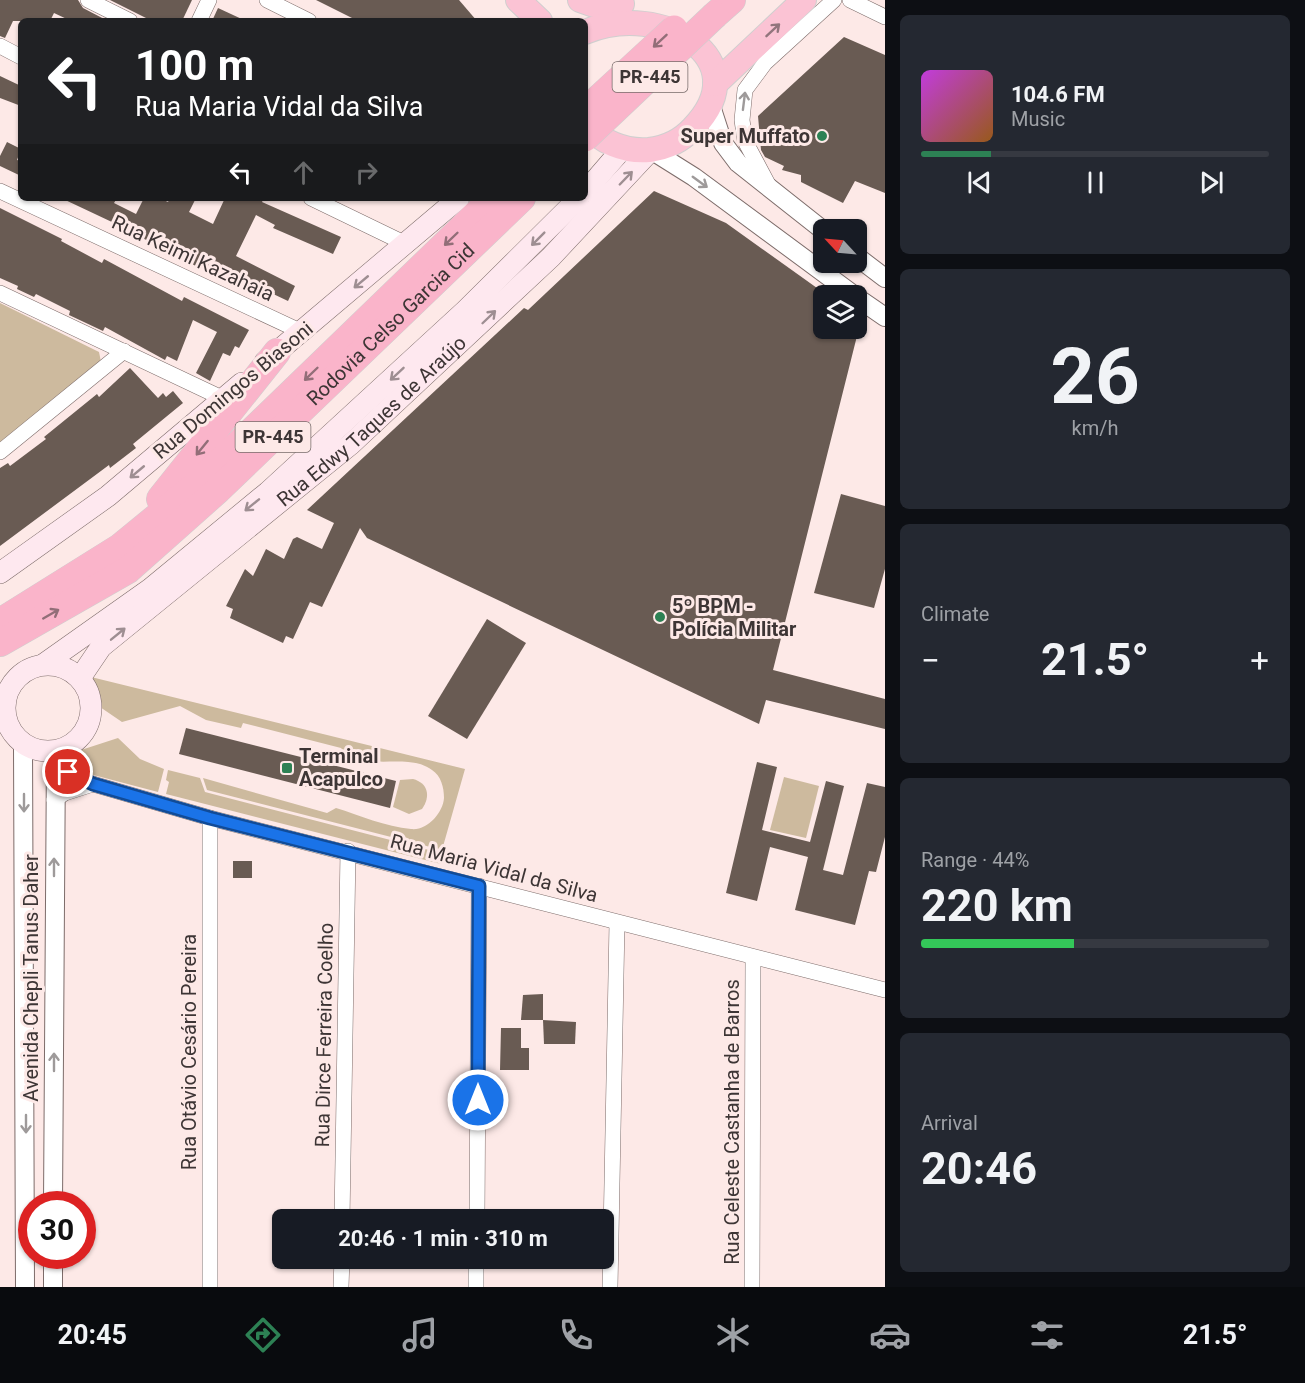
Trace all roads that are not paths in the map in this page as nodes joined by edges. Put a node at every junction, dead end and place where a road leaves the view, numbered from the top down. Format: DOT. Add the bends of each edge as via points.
graph roads {
  1 [pos="88,0"];
  2 [pos="209,0"];
  3 [pos="267,0"];
  4 [pos="518,0"];
  5 [pos="580,0"];
  6 [pos="804,0"];
  7 [pos="834,0"];
  8 [pos="850,0"];
  9 [pos="645,3"];
  10 [pos="714,4"];
  11 [pos="885,17"];
  12 [pos="124,18"];
  13 [pos="200,18"];
  14 [pos="303,18"];
  15 [pos="537,18"];
  16 [pos="588,29"];
  17 [pos="0,46"];
  18 [pos="18,55"];
  19 [pos="712,94"];
  20 [pos="588,109"];
  21 [pos="588,126"];
  22 [pos="588,135"];
  23 [pos="623,148"];
  24 [pos="651,150"];
  25 [pos="588,189"];
  26 [pos="0,191"];
  27 [pos="773,193"];
  28 [pos="18,199"];
  29 [pos="21,201"];
  30 [pos="317,201"];
  31 [pos="445,201"];
  32 [pos="456,201"];
  33 [pos="490,201"];
  34 [pos="519,201"];
  35 [pos="576,201"];
  36 [pos="813,223"];
  37 [pos="406,244"];
  38 [pos="867,264"];
  39 [pos="885,278"];
  40 [pos="841,285"];
  41 [pos="0,293"];
  42 [pos="867,303"];
  43 [pos="883,312"];
  44 [pos="303,332"];
  45 [pos="124,351"];
  46 [pos="277,352"];
  47 [pos="224,399"];
  48 [pos="0,452"];
  49 [pos="120,547"];
  50 [pos="0,573"];
  51 [pos="0,622"];
  52 [pos="0,643"];
  53 [pos="45,664"];
  54 [pos="80,678"];
  55 [pos="3,722"];
  56 [pos="23,745"];
  57 [pos="56,755"];
  58 [pos="93,784"];
  59 [pos="54,800"];
  60 [pos="210,818"];
  61 [pos="348,851"];
  62 [pos="479,886"];
  63 [pos="618,923"];
  64 [pos="753,957"];
  65 [pos="885,990"];
  66 [pos="53,1191"];
  67 [pos="342,1209"];
  68 [pos="477,1209"];
  69 [pos="53,1269"];
  70 [pos="342,1269"];
  71 [pos="476,1269"];
  72 [pos="25,1287"];
  73 [pos="53,1287"];
  74 [pos="210,1287"];
  75 [pos="341,1287"];
  76 [pos="476,1287"];
  77 [pos="610,1287"];
  78 [pos="752,1287"];
  1 -- 12 [label="street"];
  2 -- 13 [label="street"];
  3 -- 14 [label="street"];
  4 -- 15 [label="highway"];
  5 -- 9 [label="highway" via="594,5"];
  19 -- 6 [label="highway, PR-445, one-way"];
  27 -- 7 [label="street, one-way" via="745,141 745,90 765,63"];
  8 -- 11 [label="street"];
  9 -- 16 [label="highway" via="616,9"];
  9 -- 19 [label="highway" via="669,9 691,22 706,41 714,64"];
  10 -- 20 [label="highway, PR-445, one-way, bridge"];
  10 -- 22 [label="highway, PR-445, bridge"];
  17 -- 18 [label="street"];
  19 -- 24 [label="highway" via="700,121 687,135"];
  19 -- 27 [label="street" via="723,143 738,163"];
  21 -- 23 [label="highway" via="600,138"];
  23 -- 24 [label="highway"];
  23 -- 25 [label="main road"];
  24 -- 40 [label="street, one-way"];
  54 -- 24 [label="main road, Rua Edwy Taques de Araújo, one-way" via="101,648 351,444 453,351 551,257"];
  26 -- 28 [label="street, Rua Keimi Kazahaia"];
  27 -- 36 [label="street"];
  29 -- 44 [label="street, Rua Keimi Kazahaia"];
  30 -- 37 [label="street"];
  31 -- 37 [label="street"];
  32 -- 37 [label="main road, Rua Domingos Biasoni"];
  33 -- 49 [label="highway, Rodovia Celso Garcia Cid / PR-445, one-way" via="196,484"];
  52 -- 34 [label="highway, Rodovia Celso Garcia Cid / PR-445, one-way" via="128,570 218,490"];
  35 -- 53 [label="main road, Rua Edwy Taques de Araújo, one-way" via="466,310 276,485 150,589"];
  37 -- 44 [label="main road, Rua Domingos Biasoni, one-way"];
  38 -- 39 [label="street"];
  41 -- 45 [label="street"];
  42 -- 43 [label="street"];
  44 -- 46 [label="main road, Rua Domingos Biasoni"];
  45 -- 47 [label="street"];
  45 -- 48 [label="street"];
  46 -- 47 [label="main road, Rua Domingos Biasoni"];
  46 -- 49 [label="highway, one-way"];
  47 -- 50 [label="main road, Rua Domingos Biasoni, one-way" via="108,496"];
  49 -- 51 [label="highway, Rodovia Celso Garcia Cid / PR-445"];
  53 -- 54 [label="main road" via="57,665"];
  53 -- 55 [label="main road" via="32,667 12,683"];
  54 -- 57 [label="main road" via="91,703 90,717 76,741"];
  55 -- 56 [label="main road"];
  56 -- 57 [label="main road"];
  56 -- 72 [label="street, Avenida Chepli Tanus Daher, one-way"];
  57 -- 58 [label="street, Rua Maria Vidal da Silva" via="74,776"];
  57 -- 59 [label="street, Avenida Chepli Tanus Daher"];
  58 -- 59 [label="street"];
  58 -- 60 [label="street, Rua Maria Vidal da Silva"];
  66 -- 59 [label="street, Avenida Chepli Tanus Daher, one-way"];
  60 -- 61 [label="street, Rua Maria Vidal da Silva"];
  60 -- 74 [label="street, Rua Otávio Cesário Pereira"];
  61 -- 62 [label="street, Rua Maria Vidal da Silva"];
  61 -- 67 [label="street, Rua Dirce Ferreira Coelho"];
  62 -- 63 [label="street, Rua Maria Vidal da Silva"];
  62 -- 68 [label="street"];
  63 -- 64 [label="street, Rua Maria Vidal da Silva"];
  63 -- 77 [label="street"];
  64 -- 65 [label="street, Rua Maria Vidal da Silva"];
  64 -- 78 [label="street, Rua Celeste Castanha de Barros"];
  69 -- 73 [label="street"];
  70 -- 75 [label="street"];
  71 -- 76 [label="street"];
}
